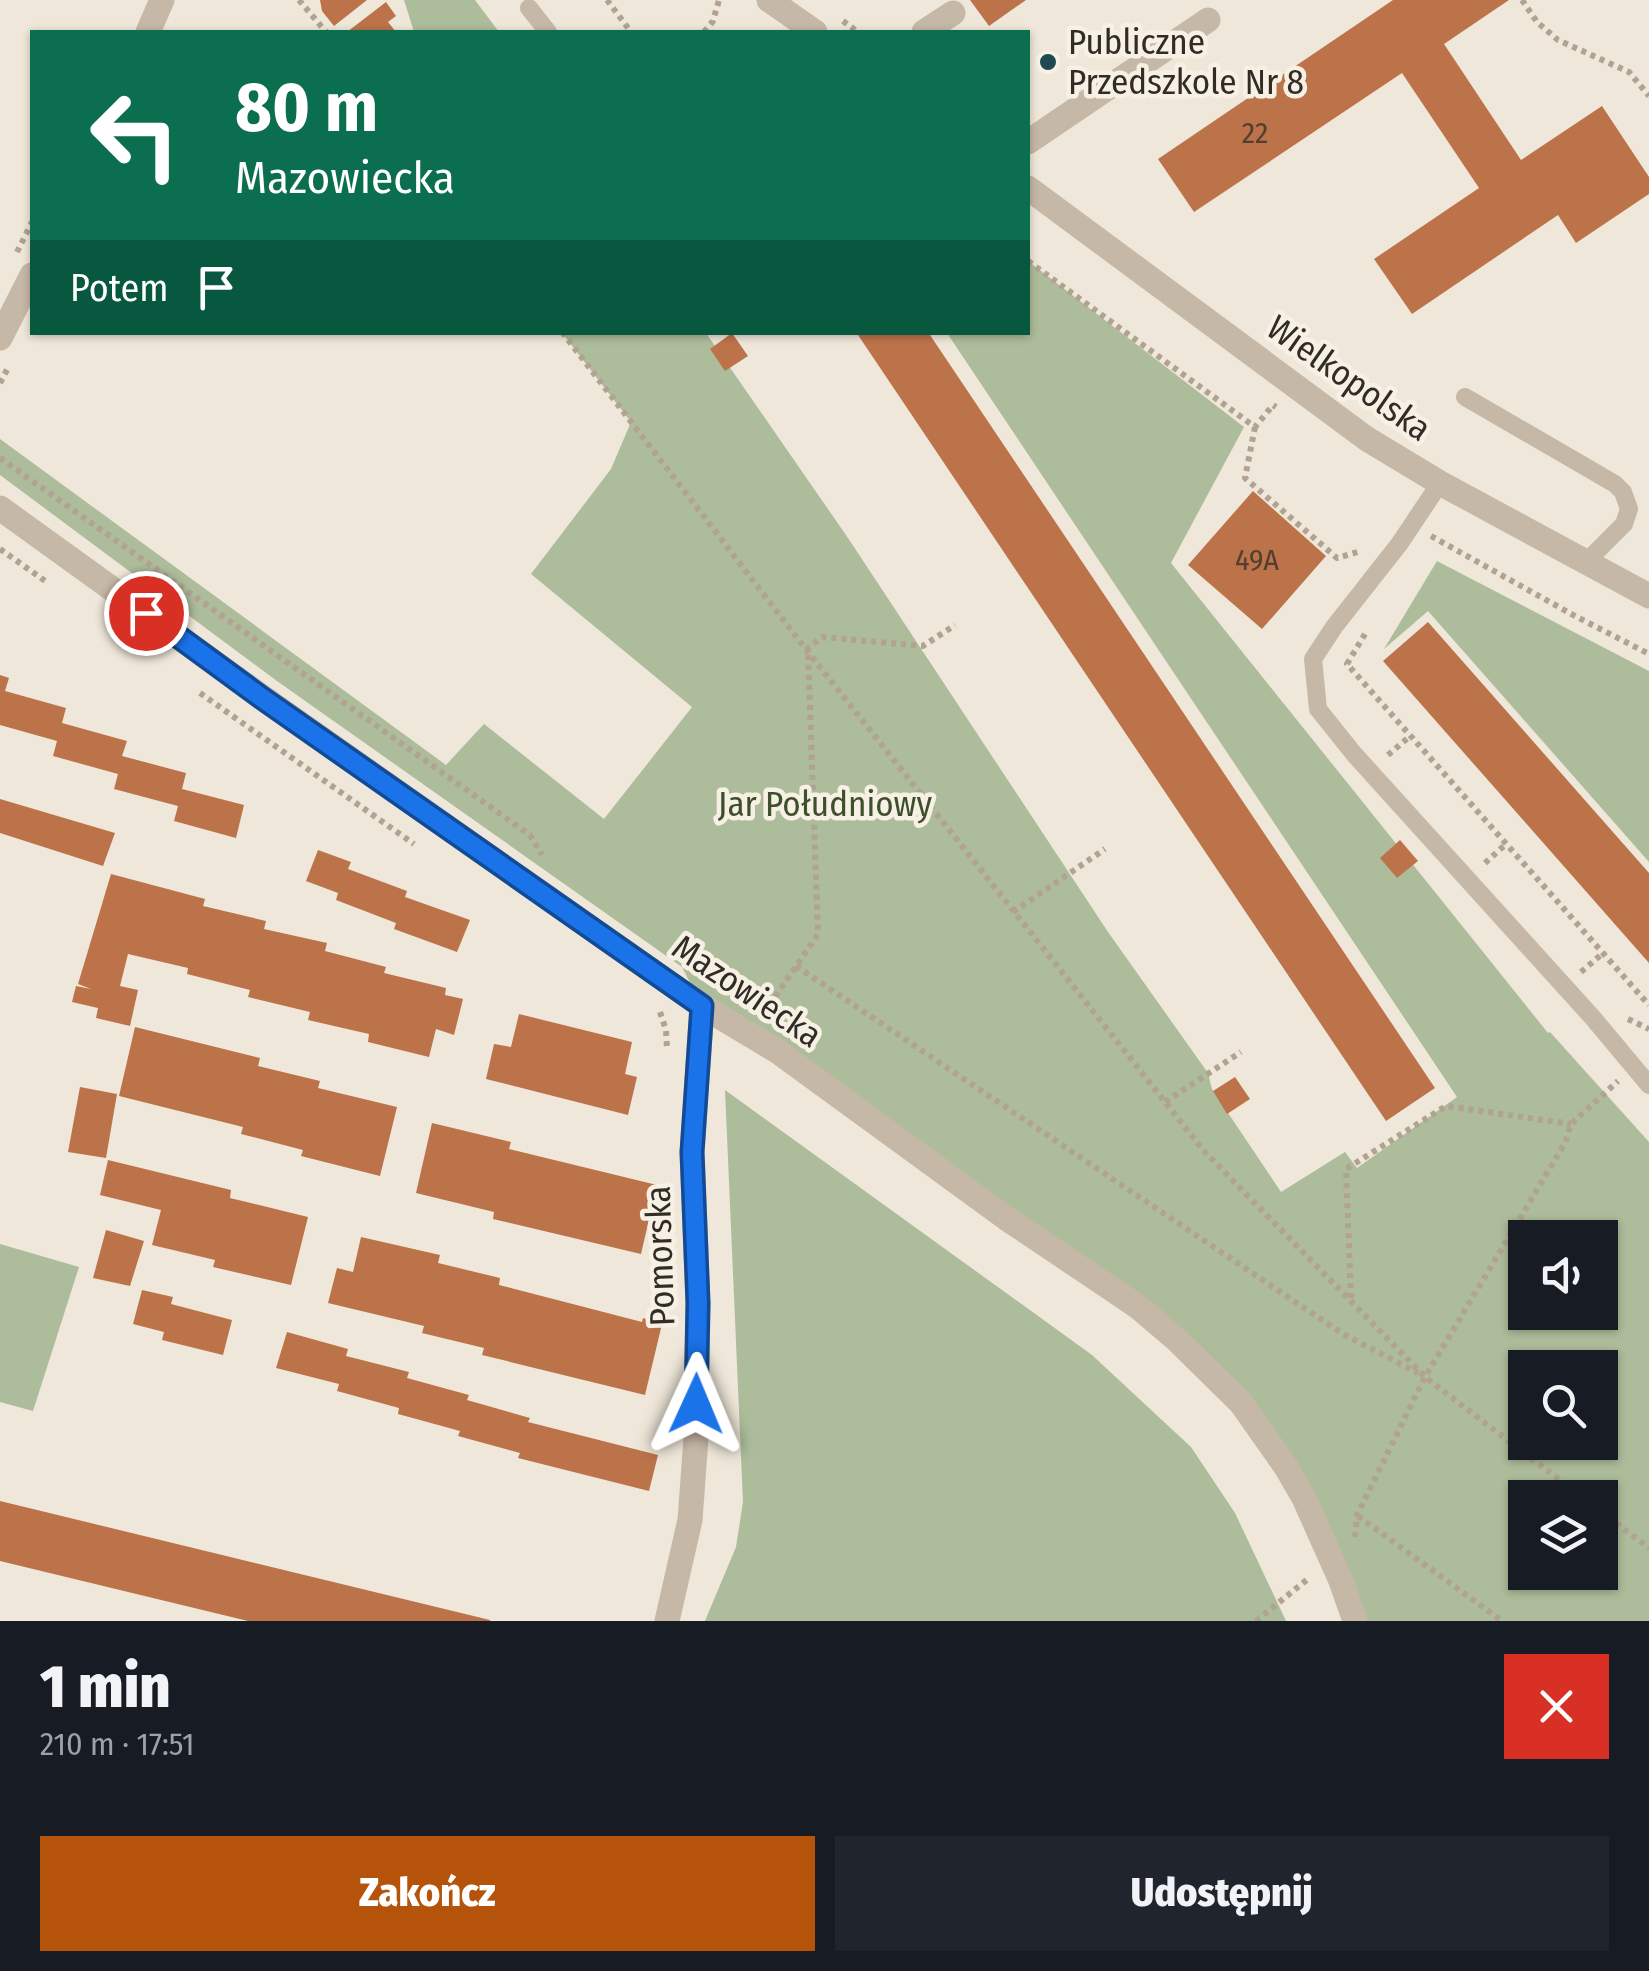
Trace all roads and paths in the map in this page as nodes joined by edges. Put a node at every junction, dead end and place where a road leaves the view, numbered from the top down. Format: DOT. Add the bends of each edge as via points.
graph roads {
  1 [pos="162,0"];
  2 [pos="299,0"];
  3 [pos="607,0"];
  4 [pos="719,0"];
  5 [pos="769,0"];
  6 [pos="1522,0"];
  7 [pos="529,8"];
  8 [pos="953,12"];
  9 [pos="1208,20"];
  10 [pos="149,30"];
  11 [pos="324,30"];
  12 [pos="546,30"];
  13 [pos="630,30"];
  14 [pos="706,30"];
  15 [pos="812,30"];
  16 [pos="927,30"];
  17 [pos="1649,96"];
  18 [pos="1030,141"];
  19 [pos="1030,189"];
  20 [pos="1030,262"];
  21 [pos="30,279"];
  22 [pos="564,335"];
  23 [pos="0,338"];
  24 [pos="1465,397"];
  25 [pos="1289,416"];
  26 [pos="1255,427"];
  27 [pos="0,458"];
  28 [pos="1440,483"];
  29 [pos="0,508"];
  30 [pos="1423,544"];
  31 [pos="1366,550"];
  32 [pos="1586,562"];
  33 [pos="1649,596"];
  34 [pos="955,625"];
  35 [pos="1366,632"];
  36 [pos="807,651"];
  37 [pos="1649,654"];
  38 [pos="1105,849"];
  39 [pos="547,864"];
  40 [pos="1013,912"];
  41 [pos="796,966"];
  42 [pos="750,1005"];
  43 [pos="1649,1005"];
  44 [pos="702,1006"];
  45 [pos="764,1014"];
  46 [pos="777,1022"];
  47 [pos="1241,1052"];
  48 [pos="1633,1066"];
  49 [pos="1649,1084"];
  50 [pos="1164,1102"];
  51 [pos="1571,1124"];
  52 [pos="1351,1300"];
  53 [pos="1425,1377"];
  54 [pos="1559,1480"];
  55 [pos="1357,1515"];
  56 [pos="1618,1525"];
  57 [pos="1354,1538"];
  58 [pos="1649,1548"];
  59 [pos="1302,1564"];
  60 [pos="1309,1578"];
  61 [pos="1316,1593"];
  62 [pos="667,1621"];
  63 [pos="1256,1621"];
  64 [pos="1355,1621"];
  65 [pos="1502,1621"];
  1 -- 10 [label="street"];
  2 -- 11 [label="path"];
  3 -- 13 [label="path"];
  4 -- 14 [label="path"];
  5 -- 15 [label="street"];
  6 -- 17 [label="path" via="1558,40 1628,72"];
  7 -- 12 [label="lane"];
  8 -- 16 [label="street"];
  9 -- 18 [label="street"];
  19 -- 28 [label="street, Wielkopolska" via="1367,439"];
  20 -- 26 [label="path"];
  21 -- 23 [label="street"];
  22 -- 36 [label="path"];
  24 -- 32 [label="lane" via="1622,492 1629,509 1624,524"];
  25 -- 26 [label="path" via="1273,405"];
  26 -- 31 [label="path" via="1246,478 1337,558"];
  27 -- 39 [label="path" via="530,835"];
  28 -- 32 [label="street, Wielkopolska"];
  28 -- 48 [label="lane" via="1313,659 1318,709"];
  29 -- 44 [label="street, Mazowiecka"];
  30 -- 37 [label="path" via="1432,536"];
  32 -- 33 [label="street, Wielkopolska"];
  34 -- 36 [label="path" via="923,646 822,637"];
  35 -- 43 [label="path" via="1346,664"];
  36 -- 40 [label="path"];
  36 -- 41 [label="path" via="818,934"];
  38 -- 40 [label="path"];
  40 -- 50 [label="path"];
  41 -- 45 [label="path"];
  41 -- 53 [label="path" via="1343,1334"];
  42 -- 45 [label="path"];
  44 -- 62 [label="street, Pomorska" via="692,1152 696,1438 690,1520"];
  44 -- 64 [label="street, Mazowiecka" via="777,1050 1177,1340 1241,1403 1286,1466"];
  45 -- 46 [label="path"];
  47 -- 50 [label="path"];
  48 -- 49 [label="lane"];
  48 -- 51 [label="path"];
  50 -- 52 [label="path" via="1204,1152"];
  51 -- 52 [label="path" via="1446,1106 1346,1169"];
  51 -- 53 [label="path"];
  52 -- 53 [label="path"];
  53 -- 54 [label="path"];
  53 -- 55 [label="path"];
  55 -- 57 [label="path"];
  55 -- 65 [label="path"];
  56 -- 58 [label="path"];
  59 -- 60 [label="path"];
  60 -- 61 [label="path"];
  60 -- 63 [label="path"];
}
